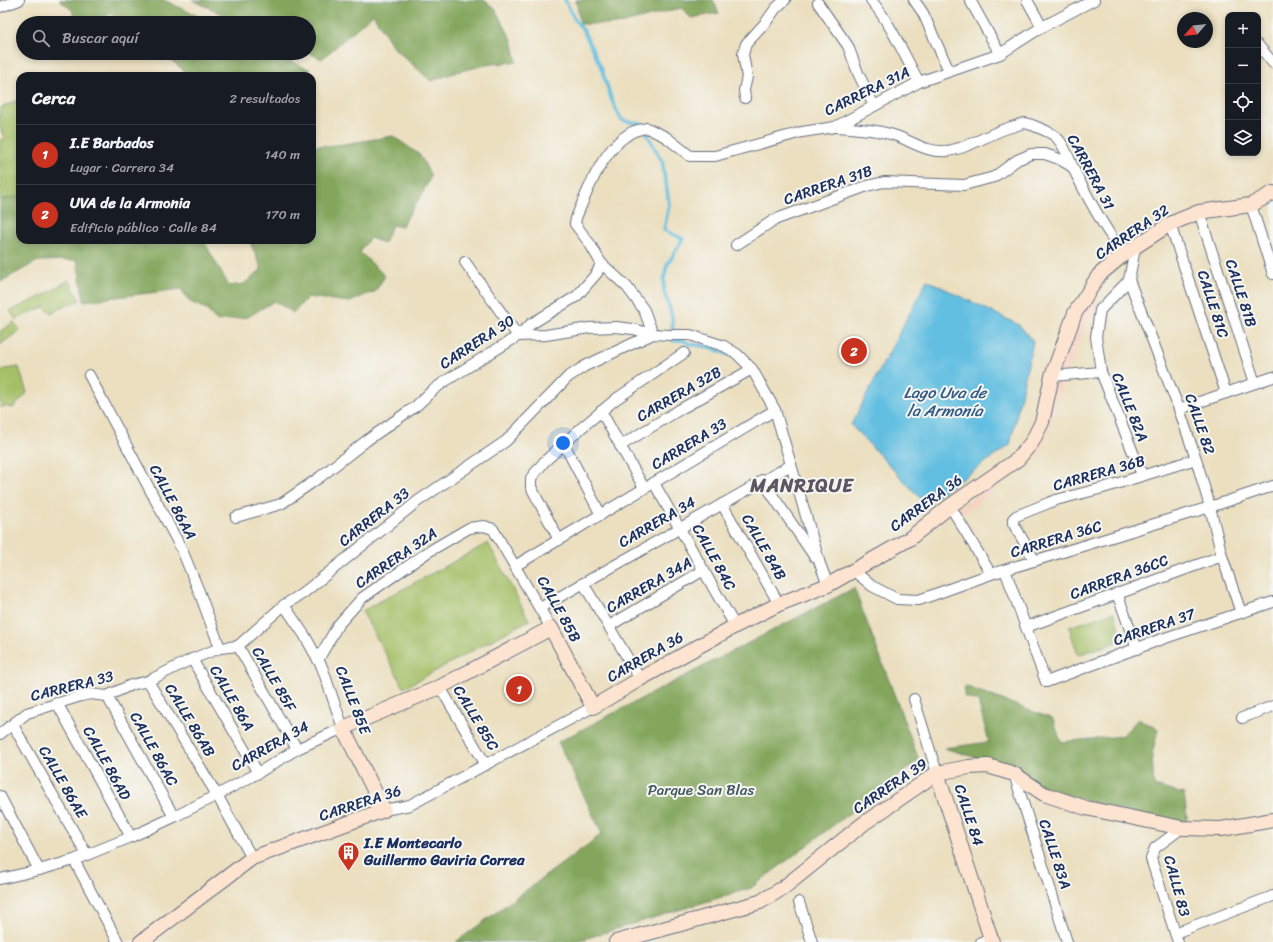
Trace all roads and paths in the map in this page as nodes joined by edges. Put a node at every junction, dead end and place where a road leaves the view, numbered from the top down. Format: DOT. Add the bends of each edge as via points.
graph roads {
  1 [pos="19,0"];
  2 [pos="785,0"];
  3 [pos="871,0"];
  4 [pos="914,0"];
  5 [pos="970,0"];
  6 [pos="1027,0"];
  7 [pos="1094,0"];
  8 [pos="818,3"];
  9 [pos="0,8"];
  10 [pos="1042,27"];
  11 [pos="1260,48"];
  12 [pos="1000,54"];
  13 [pos="1273,63"];
  14 [pos="949,71"];
  15 [pos="920,82"];
  16 [pos="745,98"];
  17 [pos="874,106"];
  18 [pos="835,127"];
  19 [pos="1072,167"];
  20 [pos="1273,193"];
  21 [pos="1251,205"];
  22 [pos="1199,212"];
  23 [pos="1170,224"];
  24 [pos="736,245"];
  25 [pos="1129,251"];
  26 [pos="465,262"];
  27 [pos="601,263"];
  28 [pos="1273,274"];
  29 [pos="1129,280"];
  30 [pos="1075,312"];
  31 [pos="653,334"];
  32 [pos="518,336"];
  33 [pos="684,353"];
  34 [pos="752,369"];
  35 [pos="1101,372"];
  36 [pos="89,375"];
  37 [pos="1052,376"];
  38 [pos="1273,377"];
  39 [pos="1255,383"];
  40 [pos="1226,393"];
  41 [pos="1179,409"];
  42 [pos="775,410"];
  43 [pos="601,411"];
  44 [pos="564,444"];
  45 [pos="620,446"];
  46 [pos="1196,458"];
  47 [pos="791,465"];
  48 [pos="1142,476"];
  49 [pos="762,480"];
  50 [pos="654,483"];
  51 [pos="1273,486"];
  52 [pos="644,488"];
  53 [pos="722,504"];
  54 [pos="950,506"];
  55 [pos="1210,507"];
  56 [pos="601,515"];
  57 [pos="236,517"];
  58 [pos="680,528"];
  59 [pos="493,529"];
  60 [pos="559,540"];
  61 [pos="1222,556"];
  62 [pos="1036,561"];
  63 [pos="820,564"];
  64 [pos="516,566"];
  65 [pos="704,570"];
  66 [pos="1005,570"];
  67 [pos="854,571"];
  68 [pos="992,574"];
  69 [pos="583,583"];
  70 [pos="828,585"];
  71 [pos="1117,593"];
  72 [pos="1273,602"];
  73 [pos="779,604"];
  74 [pos="284,605"];
  75 [pos="540,608"];
  76 [pos="1241,613"];
  77 [pos="609,626"];
  78 [pos="735,626"];
  79 [pos="1026,627"];
  80 [pos="551,628"];
  81 [pos="238,646"];
  82 [pos="220,648"];
  83 [pos="1137,648"];
  84 [pos="192,659"];
  85 [pos="318,660"];
  86 [pos="640,679"];
  87 [pos="148,681"];
  88 [pos="440,687"];
  89 [pos="107,696"];
  90 [pos="914,699"];
  91 [pos="57,704"];
  92 [pos="592,707"];
  93 [pos="1272,709"];
  94 [pos="1242,718"];
  95 [pos="13,725"];
  96 [pos="343,728"];
  97 [pos="0,734"];
  98 [pos="297,748"];
  99 [pos="486,765"];
  100 [pos="258,773"];
  101 [pos="937,773"];
  102 [pos="1014,774"];
  103 [pos="217,795"];
  104 [pos="0,796"];
  105 [pos="384,810"];
  106 [pos="174,817"];
  107 [pos="1273,820"];
  108 [pos="1182,828"];
  109 [pos="131,837"];
  110 [pos="87,855"];
  111 [pos="252,858"];
  112 [pos="74,860"];
  113 [pos="39,870"];
  114 [pos="0,879"];
  115 [pos="1273,896"];
  116 [pos="799,902"];
  117 [pos="1176,937"];
  118 [pos="634,939"];
  119 [pos="988,941"];
  120 [pos="118,942"];
  121 [pos="141,942"];
  122 [pos="616,942"];
  123 [pos="812,942"];
  124 [pos="1067,942"];
  1 -- 9 [label="street"];
  2 -- 16 [label="street" via="746,44 743,54 747,77"];
  3 -- 15 [label="street"];
  4 -- 14 [label="street" via="926,19"];
  5 -- 12 [label="street"];
  6 -- 10 [label="street"];
  7 -- 10 [label="street, CARRERA 31A"];
  8 -- 17 [label="street" via="848,46"];
  10 -- 12 [label="street, CARRERA 31A"];
  11 -- 13 [label="street"];
  12 -- 14 [label="street, CARRERA 31A"];
  14 -- 15 [label="street, CARRERA 31A"];
  15 -- 17 [label="street, CARRERA 31A"];
  17 -- 18 [label="street, CARRERA 31A"];
  18 -- 19 [label="street, CARRERA 31" via="890,134 927,150 947,151 1024,123 1056,137"];
  18 -- 27 [label="street, CARRERA 31A" via="802,132 715,156 690,156 666,137 642,129 624,137 596,171 576,218 575,224"];
  19 -- 24 [label="street, CARRERA 31B" via="1045,154 1031,154 1017,160 994,177 964,185 884,182 866,186 774,220"];
  19 -- 25 [label="street, CARRERA 31" via="1113,240"];
  20 -- 21 [label="street, CARRERA 32"];
  21 -- 22 [label="street, CARRERA 32"];
  21 -- 28 [label="street"];
  22 -- 23 [label="street, CARRERA 32"];
  22 -- 39 [label="street, CALLE 81B"];
  23 -- 25 [label="street, CARRERA 32"];
  23 -- 40 [label="street, CALLE 81C"];
  25 -- 29 [label="street"];
  25 -- 30 [label="street, CARRERA 32" via="1099,274"];
  26 -- 32 [label="street"];
  27 -- 31 [label="street" via="627,287 644,310"];
  27 -- 32 [label="street, CARRERA 30" via="597,274 577,296 530,324"];
  29 -- 35 [label="street" via="1100,310 1096,337"];
  29 -- 41 [label="street, CALLE 82"];
  30 -- 37 [label="street, CARRERA 36"];
  31 -- 32 [label="street" via="616,327"];
  31 -- 34 [label="street, CARRERA 33" via="690,335 724,346 737,354"];
  31 -- 74 [label="street, CARRERA 33" via="585,366 568,377 506,441 418,501 302,594"];
  32 -- 57 [label="street, CARRERA 30" via="444,382 416,406 281,504"];
  33 -- 43 [label="street"];
  34 -- 42 [label="street"];
  34 -- 45 [label="street, CARRERA 32B"];
  35 -- 37 [label="street, CALLE 82A"];
  35 -- 48 [label="street, CALLE 82A"];
  36 -- 82 [label="street, CALLE 86AA" via="182,550"];
  37 -- 54 [label="street, CARRERA 36" via="1042,422 1032,442 1018,459"];
  38 -- 39 [label="street"];
  39 -- 40 [label="street"];
  40 -- 41 [label="street"];
  41 -- 46 [label="street, CALLE 82"];
  42 -- 47 [label="street"];
  42 -- 50 [label="street, CARRERA 33"];
  43 -- 44 [label="street"];
  43 -- 45 [label="street"];
  44 -- 56 [label="street"];
  44 -- 60 [label="street" via="531,478 531,487"];
  45 -- 52 [label="street"];
  46 -- 48 [label="street, CARRERA 36B"];
  46 -- 55 [label="street, CALLE 82"];
  47 -- 49 [label="street, CARRERA 34"];
  47 -- 63 [label="street"];
  48 -- 62 [label="street, CARRERA 36B" via="1056,500 1016,516 1013,522"];
  49 -- 53 [label="street, CARRERA 34"];
  49 -- 63 [label="street"];
  50 -- 52 [label="street, CARRERA 33"];
  50 -- 58 [label="street, CALLE 84C"];
  51 -- 55 [label="street, CARRERA 36C"];
  52 -- 56 [label="street, CARRERA 33"];
  53 -- 58 [label="street, CARRERA 34"];
  53 -- 73 [label="street, CALLE 84B"];
  54 -- 67 [label="street, CARRERA 36" via="909,539"];
  54 -- 68 [label="street"];
  55 -- 61 [label="street, CALLE 82"];
  55 -- 62 [label="street, CARRERA 36C"];
  56 -- 60 [label="street, CARRERA 33"];
  58 -- 65 [label="street, CALLE 84C"];
  58 -- 69 [label="street, CARRERA 34"];
  59 -- 64 [label="street, CALLE 85B"];
  59 -- 85 [label="street, CARRERA 32A" via="484,526 469,528 428,552 362,598 338,625"];
  60 -- 64 [label="street, CARRERA 33"];
  61 -- 71 [label="street, CARRERA 36CC"];
  61 -- 76 [label="street, CALLE 82"];
  62 -- 66 [label="street, CARRERA 36C"];
  63 -- 70 [label="street"];
  64 -- 75 [label="street, CALLE 85B"];
  65 -- 77 [label="street, CARRERA 34A"];
  65 -- 78 [label="street, CALLE 84C"];
  66 -- 68 [label="street, CARRERA 36C"];
  66 -- 79 [label="street"];
  67 -- 68 [label="street, CARRERA 36C" via="872,586 897,599 919,600"];
  67 -- 70 [label="street, CARRERA 36"];
  69 -- 75 [label="street, CARRERA 34"];
  69 -- 77 [label="street"];
  70 -- 73 [label="street, CARRERA 36"];
  71 -- 79 [label="street, CARRERA 36CC"];
  71 -- 83 [label="street"];
  72 -- 76 [label="street, CARRERA 37"];
  73 -- 78 [label="street, CARRERA 36"];
  74 -- 81 [label="street, CARRERA 33"];
  74 -- 85 [label="street, CALLE 85E"];
  75 -- 80 [label="street, CALLE 85B"];
  76 -- 83 [label="street, CARRERA 37"];
  77 -- 86 [label="street"];
  78 -- 86 [label="street, CARRERA 36"];
  79 -- 83 [label="street, CARRERA 37" via="1046,682"];
  80 -- 88 [label="street, CARRERA 34"];
  80 -- 92 [label="street, CALLE 85B"];
  81 -- 82 [label="street, CARRERA 33"];
  81 -- 98 [label="street, CALLE 85F"];
  82 -- 84 [label="street, CARRERA 33"];
  84 -- 87 [label="street, CARRERA 33"];
  84 -- 100 [label="street, CALLE 86A"];
  85 -- 96 [label="street, CALLE 85E"];
  86 -- 92 [label="street, CARRERA 36"];
  87 -- 89 [label="street, CARRERA 33" via="130,685"];
  87 -- 103 [label="street, CALLE 86AB"];
  88 -- 96 [label="street, CARRERA 34"];
  88 -- 99 [label="street, CALLE 85C"];
  89 -- 91 [label="street, CARRERA 33" via="90,694"];
  89 -- 106 [label="street, CALLE 86AC"];
  90 -- 101 [label="street, CALLE 84"];
  91 -- 95 [label="street, CARRERA 33" via="27,713"];
  91 -- 109 [label="street, CALLE 86AD"];
  92 -- 99 [label="street, CARRERA 36"];
  93 -- 94 [label="street"];
  95 -- 97 [label="street, CARRERA 33"];
  95 -- 110 [label="street, CALLE 86AE"];
  96 -- 98 [label="street, CARRERA 34"];
  96 -- 105 [label="street, CALLE 85E"];
  98 -- 100 [label="street, CARRERA 34"];
  99 -- 105 [label="street, CARRERA 36" via="410,805"];
  100 -- 103 [label="street, CARRERA 34"];
  101 -- 102 [label="street, CARRERA 39" via="988,766"];
  101 -- 118 [label="street, CARRERA 39" via="863,824 783,888 760,902"];
  101 -- 119 [label="street, CALLE 84"];
  102 -- 108 [label="street, CARRERA 39" via="1044,794 1086,808"];
  102 -- 124 [label="street, CALLE 83A"];
  103 -- 106 [label="street, CARRERA 34"];
  103 -- 111 [label="street, CALLE 86AB"];
  104 -- 113 [label="street"];
  105 -- 111 [label="street, CARRERA 36"];
  106 -- 109 [label="street, CARRERA 34"];
  107 -- 108 [label="street, CARRERA 39" via="1221,828"];
  108 -- 117 [label="street, CALLE 83" via="1155,848 1151,859"];
  109 -- 110 [label="street, CARRERA 34"];
  110 -- 112 [label="street, CARRERA 34"];
  111 -- 121 [label="street, CARRERA 36"];
  112 -- 113 [label="street, CARRERA 34"];
  112 -- 120 [label="street"];
  113 -- 114 [label="street, CARRERA 34"];
  115 -- 117 [label="street"];
  116 -- 123 [label="street"];
  118 -- 122 [label="street, CARRERA 39"];
}
